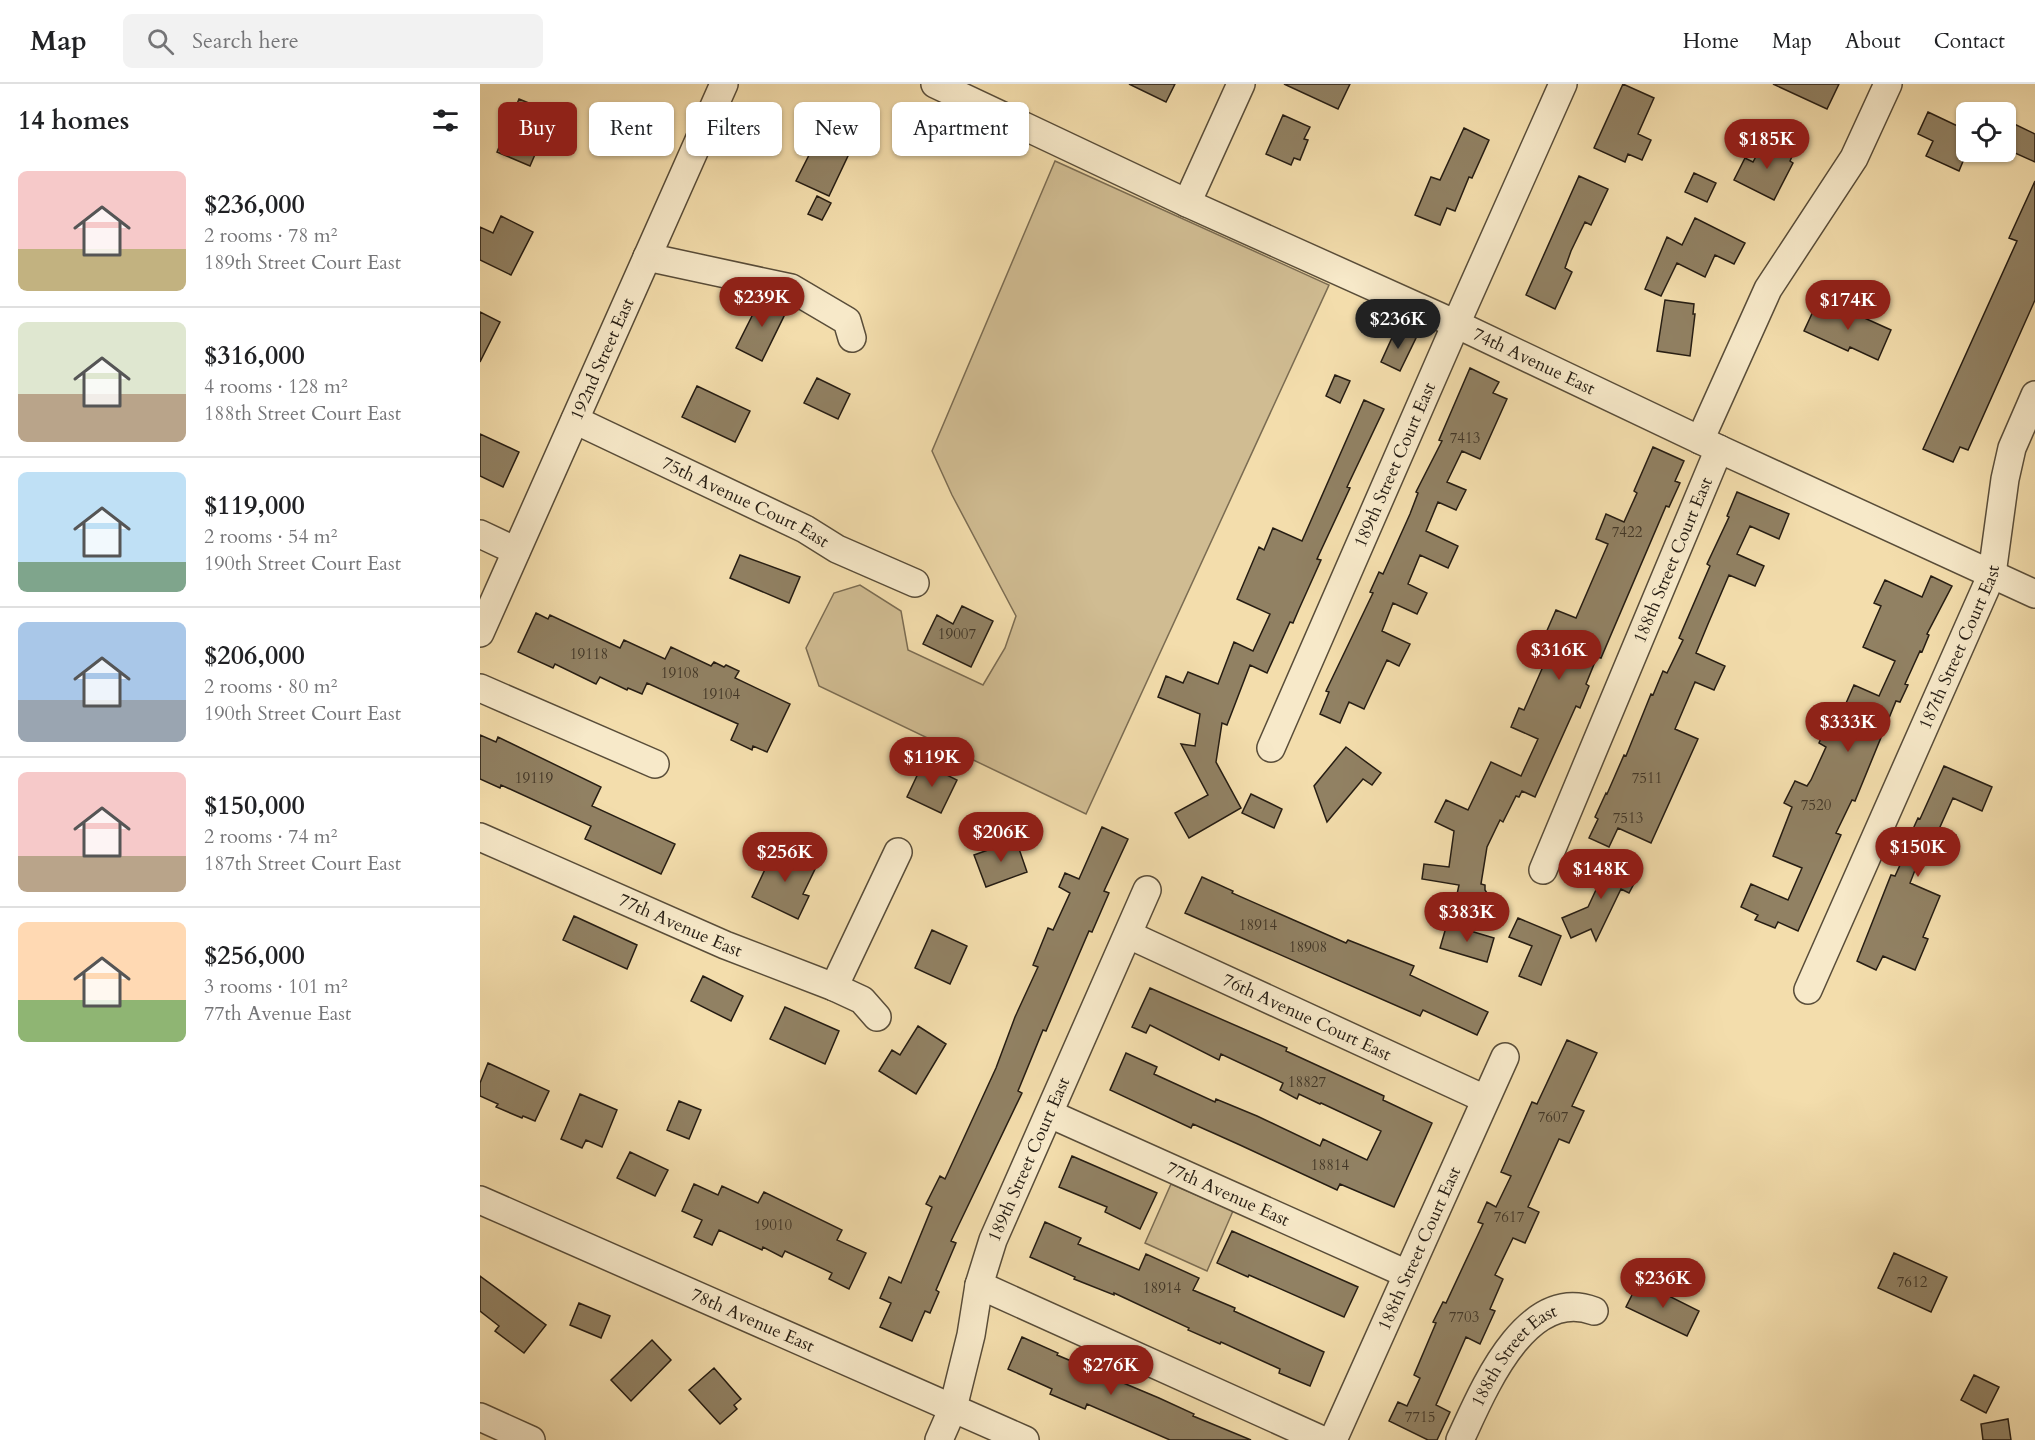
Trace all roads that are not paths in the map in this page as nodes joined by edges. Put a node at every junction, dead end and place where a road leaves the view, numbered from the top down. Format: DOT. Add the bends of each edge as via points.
graph roads {
  1 [pos="724,84"];
  2 [pos="935,84"];
  3 [pos="1241,84"];
  4 [pos="1563,84"];
  5 [pos="1888,84"];
  6 [pos="1187,203"];
  7 [pos="647,256"];
  8 [pos="1456,324"];
  9 [pos="852,338"];
  10 [pos="2035,395"];
  11 [pos="575,420"];
  12 [pos="2027,434"];
  13 [pos="1709,445"];
  14 [pos="480,534"];
  15 [pos="516,551"];
  16 [pos="1992,574"];
  17 [pos="915,583"];
  18 [pos="2035,594"];
  19 [pos="480,633"];
  20 [pos="480,688"];
  21 [pos="1271,748"];
  22 [pos="655,764"];
  23 [pos="480,837"];
  24 [pos="898,852"];
  25 [pos="1543,870"];
  26 [pos="1147,890"];
  27 [pos="1129,935"];
  28 [pos="834,987"];
  29 [pos="1808,990"];
  30 [pos="878,1017"];
  31 [pos="1505,1058"];
  32 [pos="1485,1099"];
  33 [pos="1050,1114"];
  34 [pos="480,1200"];
  35 [pos="1407,1274"];
  36 [pos="979,1285"];
  37 [pos="1594,1311"];
  38 [pos="953,1408"];
  39 [pos="480,1417"];
  40 [pos="531,1440"];
  41 [pos="939,1440"];
  42 [pos="1025,1440"];
  43 [pos="1322,1440"];
  44 [pos="1333,1440"];
  45 [pos="1460,1440"];
  1 -- 7 [label="street, 192nd Street East"];
  2 -- 6 [label="street, 74th Avenue East"];
  3 -- 6 [label="street"];
  4 -- 8 [label="street, 189th Street Court East"];
  5 -- 13 [label="street, 188th Street Court East" via="1854,158 1768,289"];
  6 -- 8 [label="street, 74th Avenue East"];
  7 -- 9 [label="street" via="791,288 847,321"];
  7 -- 11 [label="street, 192nd Street East"];
  8 -- 13 [label="street, 74th Avenue East"];
  8 -- 21 [label="street, 189th Street Court East"];
  10 -- 12 [label="street, 187th Street Court East"];
  11 -- 15 [label="street, 192nd Street East"];
  11 -- 17 [label="street, 75th Avenue Court East" via="805,529 837,549"];
  12 -- 16 [label="street, 187th Street Court East" via="2012,448"];
  13 -- 16 [label="street, 74th Avenue East"];
  13 -- 25 [label="street, 188th Street Court East"];
  14 -- 15 [label="street"];
  15 -- 19 [label="street, 192nd Street East"];
  16 -- 18 [label="street, 74th Avenue East"];
  16 -- 29 [label="street, 187th Street Court East"];
  20 -- 22 [label="street"];
  23 -- 28 [label="street, 77th Avenue East" via="724,945"];
  24 -- 28 [label="street"];
  26 -- 27 [label="street, 189th Street Court East"];
  27 -- 32 [label="street, 76th Avenue Court East"];
  27 -- 33 [label="street, 189th Street Court East"];
  28 -- 30 [label="street, 77th Avenue East" via="862,1000"];
  31 -- 32 [label="street, 188th Street Court East"];
  32 -- 35 [label="street, 188th Street Court East"];
  33 -- 35 [label="street, 77th Avenue East"];
  33 -- 36 [label="street, 189th Street Court East" via="993,1240"];
  34 -- 38 [label="street, 78th Avenue East"];
  35 -- 44 [label="street, 188th Street Court East"];
  36 -- 38 [label="street, 189th Street Court East"];
  36 -- 43 [label="street"];
  37 -- 45 [label="street, 188th Street East" via="1576,1306 1558,1308 1516,1340 1499,1361"];
  38 -- 41 [label="street, 189th Street Court East"];
  38 -- 42 [label="street, 78th Avenue East"];
  39 -- 40 [label="street"];
}
